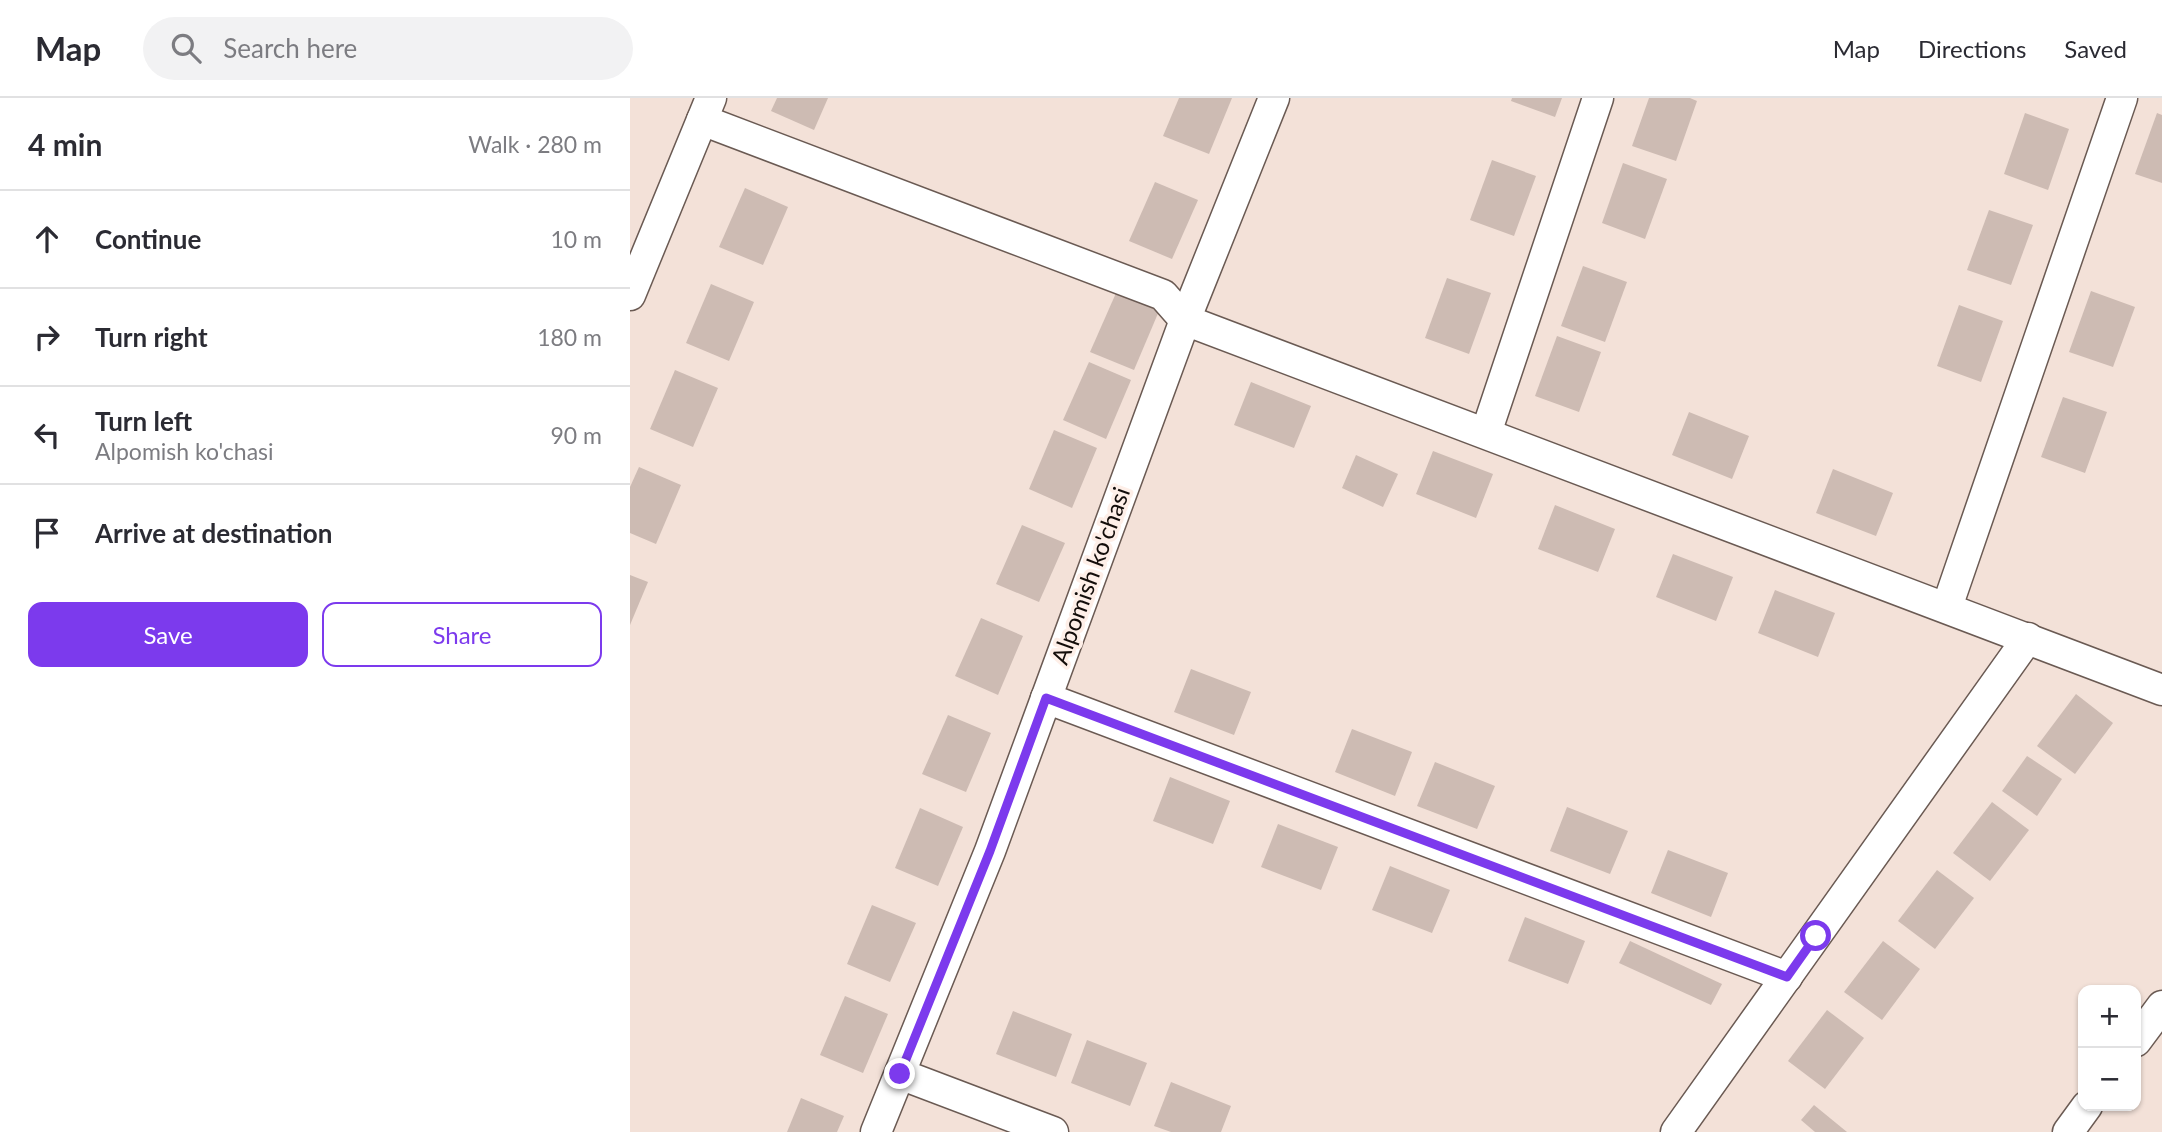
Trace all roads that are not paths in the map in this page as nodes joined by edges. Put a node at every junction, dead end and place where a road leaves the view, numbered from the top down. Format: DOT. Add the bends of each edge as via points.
graph roads {
  1 [pos="1274,98"];
  2 [pos="1598,98"];
  3 [pos="2122,98"];
  4 [pos="707,109"];
  5 [pos="630,295"];
  6 [pos="1185,320"];
  7 [pos="1486,433"];
  8 [pos="1947,607"];
  9 [pos="2028,638"];
  10 [pos="2162,690"];
  11 [pos="1046,698"];
  12 [pos="1787,977"];
  13 [pos="2162,1006"];
  14 [pos="2141,1034"];
  15 [pos="900,1074"];
  16 [pos="2083,1111"];
  17 [pos="876,1132"];
  18 [pos="1053,1132"];
  19 [pos="1676,1132"];
  20 [pos="2068,1132"];
  1 -- 6 [label="street, Alpomish ko'chasi"];
  2 -- 7 [label="street"];
  3 -- 8 [label="street"];
  4 -- 5 [label="street"];
  4 -- 6 [label="street" via="1163,295"];
  6 -- 7 [label="street"];
  6 -- 11 [label="street, Alpomish ko'chasi"];
  7 -- 8 [label="street"];
  8 -- 9 [label="street"];
  9 -- 10 [label="street"];
  9 -- 12 [label="street"];
  11 -- 12 [label="street"];
  11 -- 15 [label="street, Alpomish ko'chasi"];
  12 -- 19 [label="street"];
  13 -- 14 [label="street"];
  15 -- 17 [label="street, Alpomish ko'chasi"];
  15 -- 18 [label="street"];
  16 -- 20 [label="street"];
}
